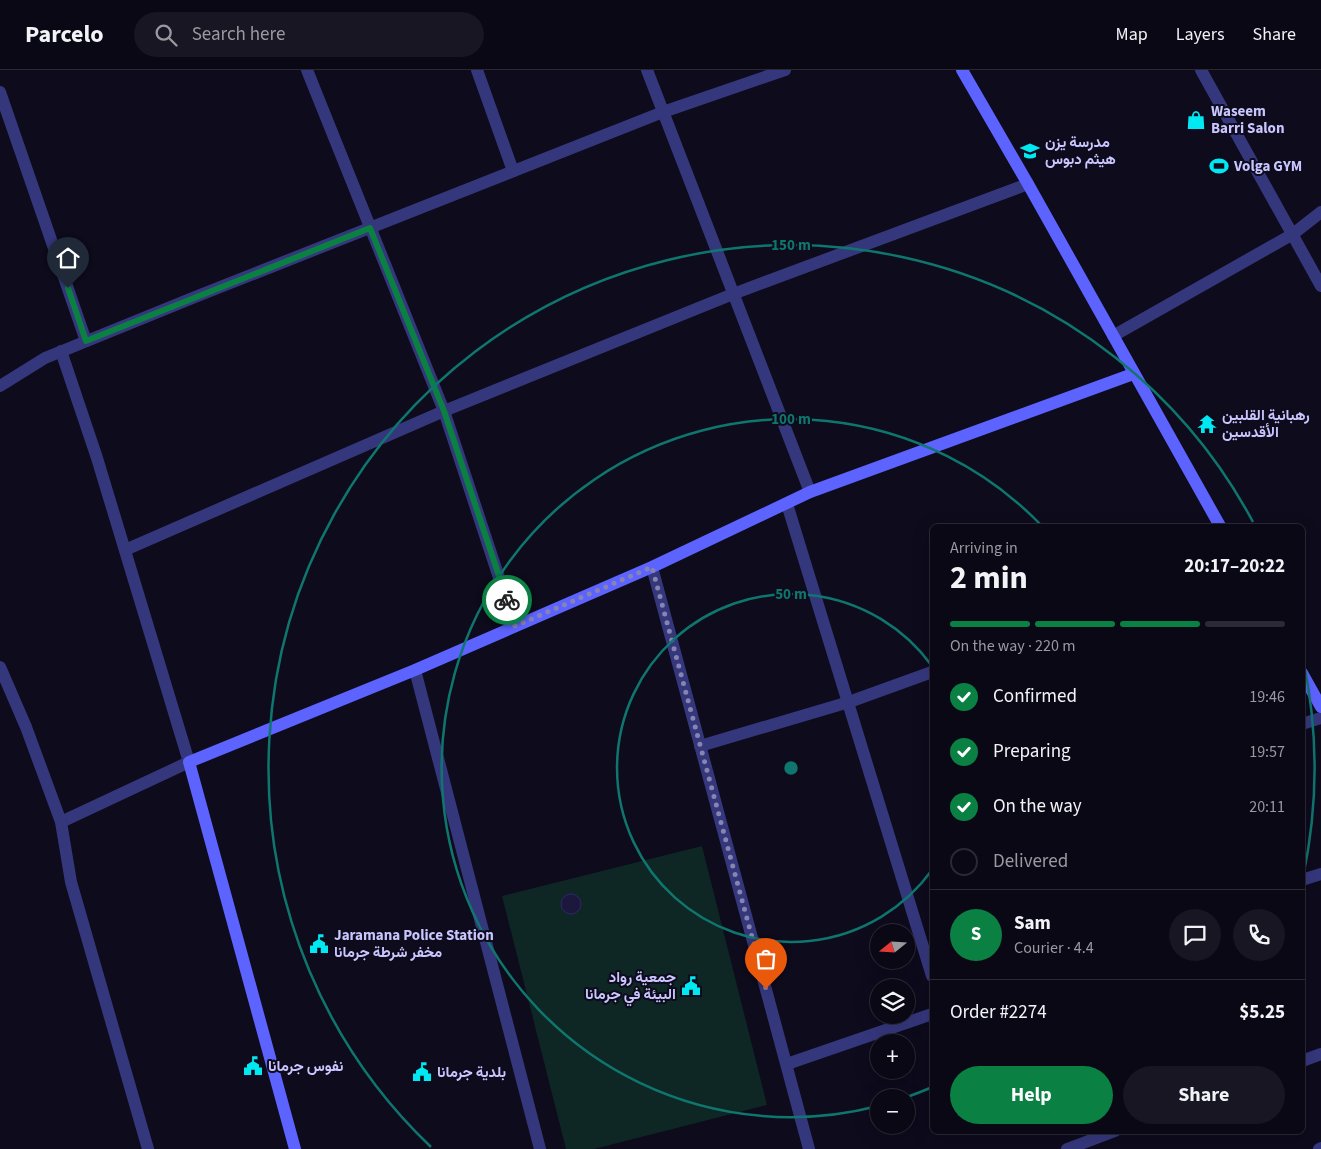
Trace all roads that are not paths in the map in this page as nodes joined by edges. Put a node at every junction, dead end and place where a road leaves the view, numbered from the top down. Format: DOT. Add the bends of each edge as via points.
graph roads {
  1 [pos="307,70"];
  2 [pos="477,70"];
  3 [pos="647,70"];
  4 [pos="785,70"];
  5 [pos="962,70"];
  6 [pos="1202,70"];
  7 [pos="0,92"];
  8 [pos="663,112"];
  9 [pos="513,171"];
  10 [pos="1028,184"];
  11 [pos="1321,212"];
  12 [pos="370,228"];
  13 [pos="1293,234"];
  14 [pos="1321,286"];
  15 [pos="734,294"];
  16 [pos="1113,336"];
  17 [pos="86,341"];
  18 [pos="61,351"];
  19 [pos="1133,374"];
  20 [pos="0,386"];
  21 [pos="444,411"];
  22 [pos="810,492"];
  23 [pos="786,504"];
  24 [pos="1219,524"];
  25 [pos="125,550"];
  26 [pos="652,567"];
  27 [pos="515,626"];
  28 [pos="0,667"];
  29 [pos="415,670"];
  30 [pos="930,673"];
  31 [pos="1305,678"];
  32 [pos="849,702"];
  33 [pos="1321,706"];
  34 [pos="1321,718"];
  35 [pos="1305,723"];
  36 [pos="700,746"];
  37 [pos="189,762"];
  38 [pos="61,822"];
  39 [pos="1321,874"];
  40 [pos="1305,879"];
  41 [pos="930,969"];
  42 [pos="930,1015"];
  43 [pos="1321,1054"];
  44 [pos="1305,1060"];
  45 [pos="787,1064"];
  46 [pos="1107,1134"];
  47 [pos="148,1149"];
  48 [pos="295,1149"];
  49 [pos="540,1149"];
  50 [pos="809,1149"];
  51 [pos="1068,1149"];
  1 -- 12 [label="street"];
  2 -- 9 [label="street"];
  3 -- 8 [label="street"];
  4 -- 8 [label="street"];
  5 -- 10 [label="street"];
  6 -- 13 [label="street"];
  7 -- 17 [label="street"];
  8 -- 9 [label="street"];
  8 -- 15 [label="street"];
  9 -- 12 [label="street"];
  10 -- 15 [label="street"];
  10 -- 16 [label="street"];
  11 -- 13 [label="street"];
  12 -- 17 [label="street"];
  12 -- 21 [label="street"];
  13 -- 14 [label="street"];
  13 -- 16 [label="street"];
  15 -- 21 [label="street"];
  15 -- 22 [label="street"];
  16 -- 19 [label="street"];
  17 -- 18 [label="street"];
  18 -- 20 [label="street"];
  18 -- 25 [label="street"];
  19 -- 22 [label="street"];
  19 -- 24 [label="street"];
  21 -- 25 [label="street"];
  21 -- 27 [label="street"];
  22 -- 23 [label="street"];
  23 -- 26 [label="street"];
  23 -- 32 [label="street"];
  25 -- 37 [label="street"];
  26 -- 27 [label="street"];
  26 -- 36 [label="street"];
  27 -- 29 [label="street"];
  28 -- 38 [label="street"];
  29 -- 37 [label="street"];
  29 -- 49 [label="street"];
  30 -- 32 [label="street"];
  31 -- 33 [label="street"];
  32 -- 36 [label="street"];
  32 -- 41 [label="street"];
  34 -- 35 [label="street"];
  36 -- 45 [label="street"];
  37 -- 38 [label="street"];
  37 -- 48 [label="street"];
  38 -- 47 [label="street" via="71,882"];
  39 -- 40 [label="street"];
  42 -- 45 [label="street"];
  43 -- 44 [label="street"];
  45 -- 50 [label="street"];
  46 -- 51 [label="street"];
}
